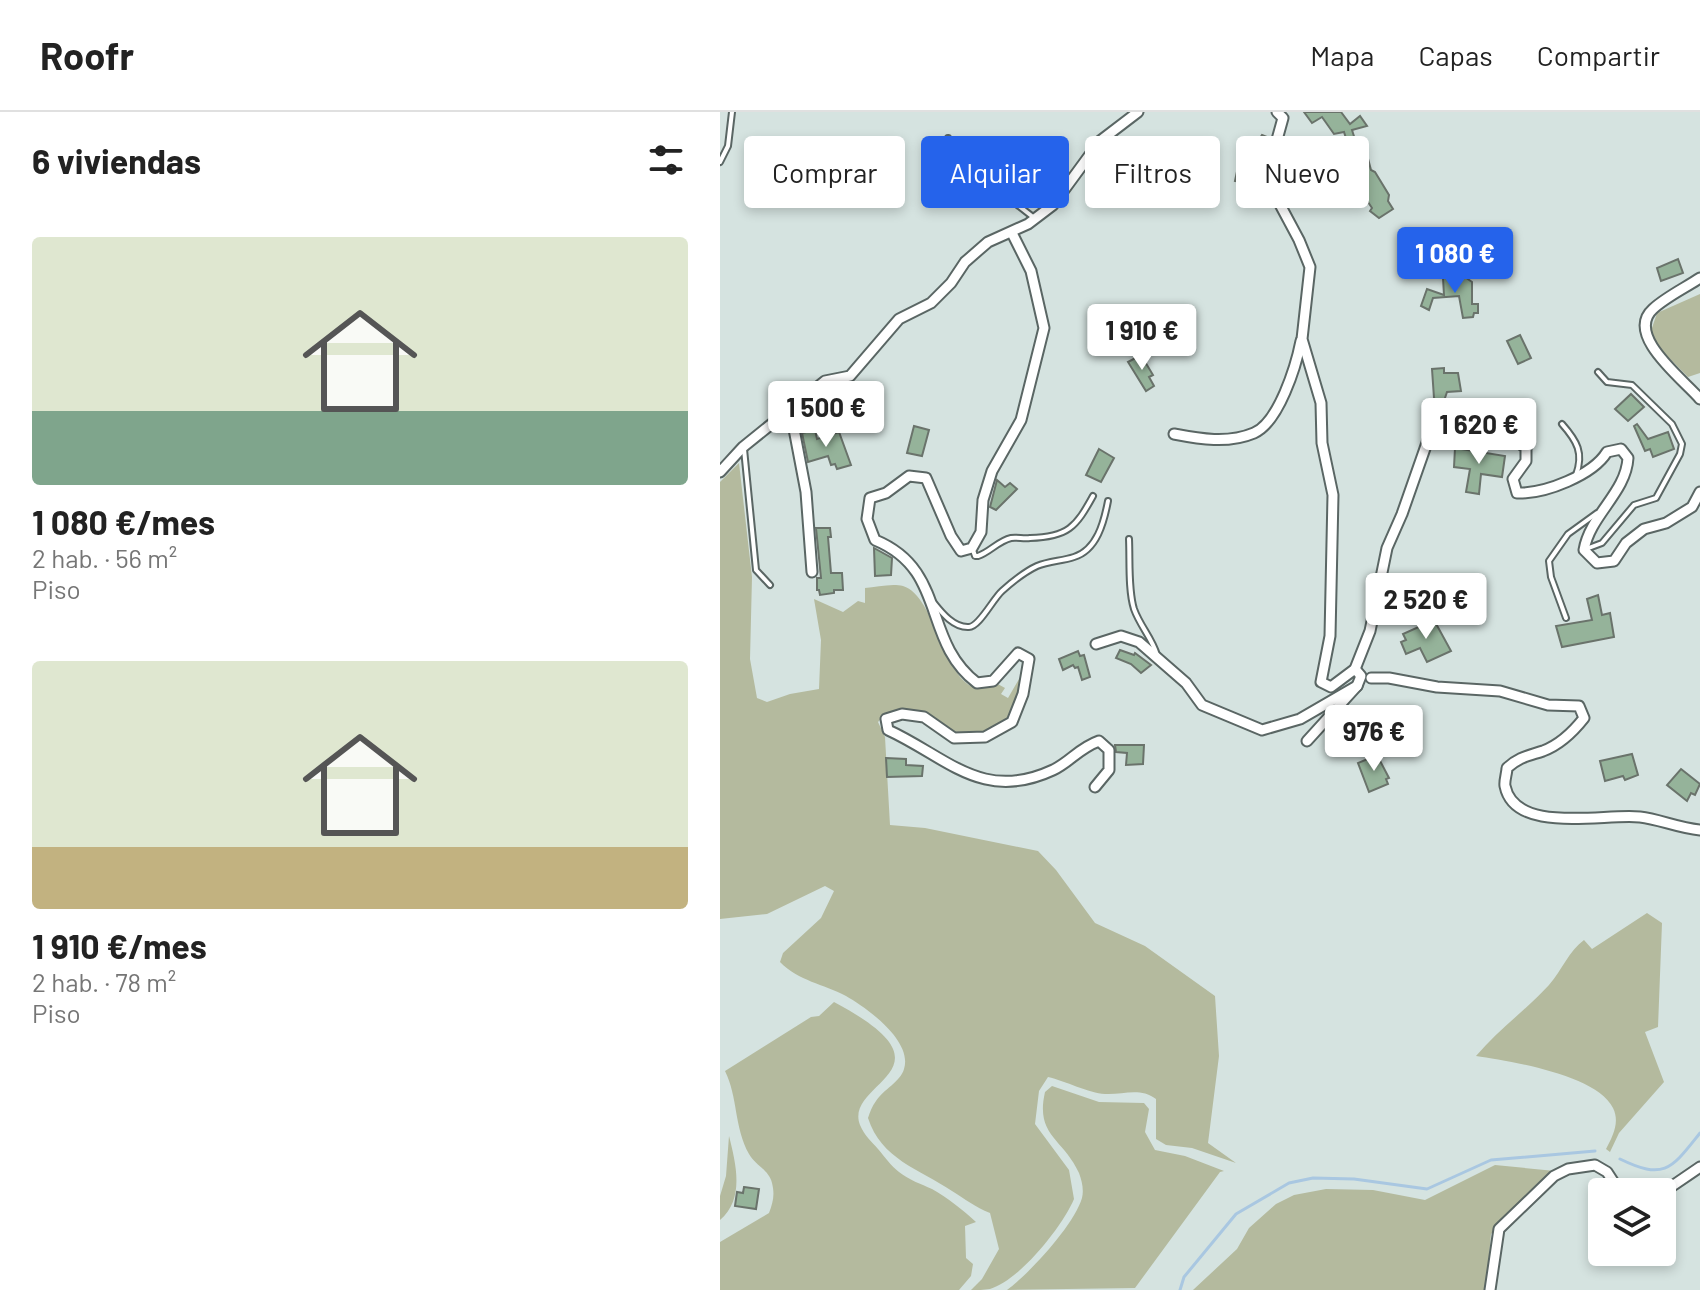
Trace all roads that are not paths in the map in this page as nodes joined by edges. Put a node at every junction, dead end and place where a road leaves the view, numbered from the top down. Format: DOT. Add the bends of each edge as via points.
graph roads {
  1 [pos="732,112"];
  2 [pos="1138,112"];
  3 [pos="1277,112"];
  4 [pos="720,162"];
  5 [pos="1021,208"];
  6 [pos="1035,219"];
  7 [pos="1012,233"];
  8 [pos="1700,278"];
  9 [pos="1302,339"];
  10 [pos="1598,372"];
  11 [pos="1700,399"];
  12 [pos="790,408"];
  13 [pos="1562,424"];
  14 [pos="1174,434"];
  15 [pos="743,447"];
  16 [pos="720,472"];
  17 [pos="1576,477"];
  18 [pos="1700,492"];
  19 [pos="1093,496"];
  20 [pos="1108,501"];
  21 [pos="1603,510"];
  22 [pos="1129,539"];
  23 [pos="972,548"];
  24 [pos="1584,550"];
  25 [pos="812,572"];
  26 [pos="770,585"];
  27 [pos="927,591"];
  28 [pos="1566,618"];
  29 [pos="1096,644"];
  30 [pos="1159,661"];
  31 [pos="1362,674"];
  32 [pos="1357,686"];
  33 [pos="1307,741"];
  34 [pos="1095,787"];
  35 [pos="1700,830"];
  36 [pos="1700,1167"];
  37 [pos="1611,1178"];
  38 [pos="1676,1183"];
  39 [pos="1490,1290"];
  1 -- 4 [label="lane" via="728,146"];
  2 -- 6 [label="street" via="1100,141 1053,205"];
  3 -- 9 [label="street" via="1283,118 1270,165 1276,197 1310,267"];
  5 -- 6 [label="lane"];
  6 -- 7 [label="street"];
  7 -- 12 [label="street" via="988,242 931,303 899,319 850,376 825,381"];
  7 -- 23 [label="street" via="1031,271 1044,328 1021,420 992,471 981,532"];
  8 -- 11 [label="street" via="1650,311 1644,329 1650,348"];
  9 -- 14 [label="street" via="1293,379 1257,432 1232,440"];
  9 -- 31 [label="street" via="1321,403 1322,443 1333,495 1330,636 1321,682 1331,687"];
  10 -- 24 [label="lane" via="1607,382 1632,385 1672,424 1682,444 1656,498 1634,505 1602,543"];
  12 -- 15 [label="street"];
  12 -- 25 [label="street" via="806,492"];
  13 -- 17 [label="lane" via="1580,452"];
  15 -- 16 [label="street"];
  15 -- 26 [label="lane" via="756,570"];
  17 -- 21 [label="street" via="1599,465 1607,452 1621,449 1628,458 1627,474"];
  17 -- 31 [label="street" via="1533,494 1517,493 1513,479 1526,461 1526,448 1513,438 1493,428 1429,437 1387,548"];
  18 -- 24 [label="street" via="1692,507 1644,529 1614,561 1597,563"];
  19 -- 23 [label="lane" via="1077,524 1064,532 1015,537 978,556"];
  20 -- 27 [label="lane" via="1103,526 1086,550 1018,578 997,595 975,625 957,625"];
  21 -- 24 [label="street" via="1587,533"];
  21 -- 28 [label="lane" via="1568,534 1549,561"];
  22 -- 30 [label="lane" via="1131,596"];
  23 -- 27 [label="street" via="961,551 951,536 926,478 909,476 870,498 867,519 875,540 910,561"];
  27 -- 34 [label="street" via="960,670 977,683 993,681 1018,653 1029,659 1023,694 1012,722 985,737 954,738 924,717 902,714 886,719 888,730 961,773 993,781 1028,779 1056,769 1099,741 1109,750 1109,770"];
  29 -- 30 [label="street" via="1121,636 1139,642"];
  30 -- 32 [label="street" via="1202,705 1262,730 1300,719"];
  31 -- 32 [label="street"];
  31 -- 35 [label="street" via="1579,706 1584,718 1577,728 1556,745 1519,757 1507,768 1505,786 1514,804 1543,818 1641,817"];
  32 -- 33 [label="street"];
  36 -- 38 [label="street"];
  37 -- 39 [label="street" via="1595,1165 1554,1176 1499,1229"];
}
